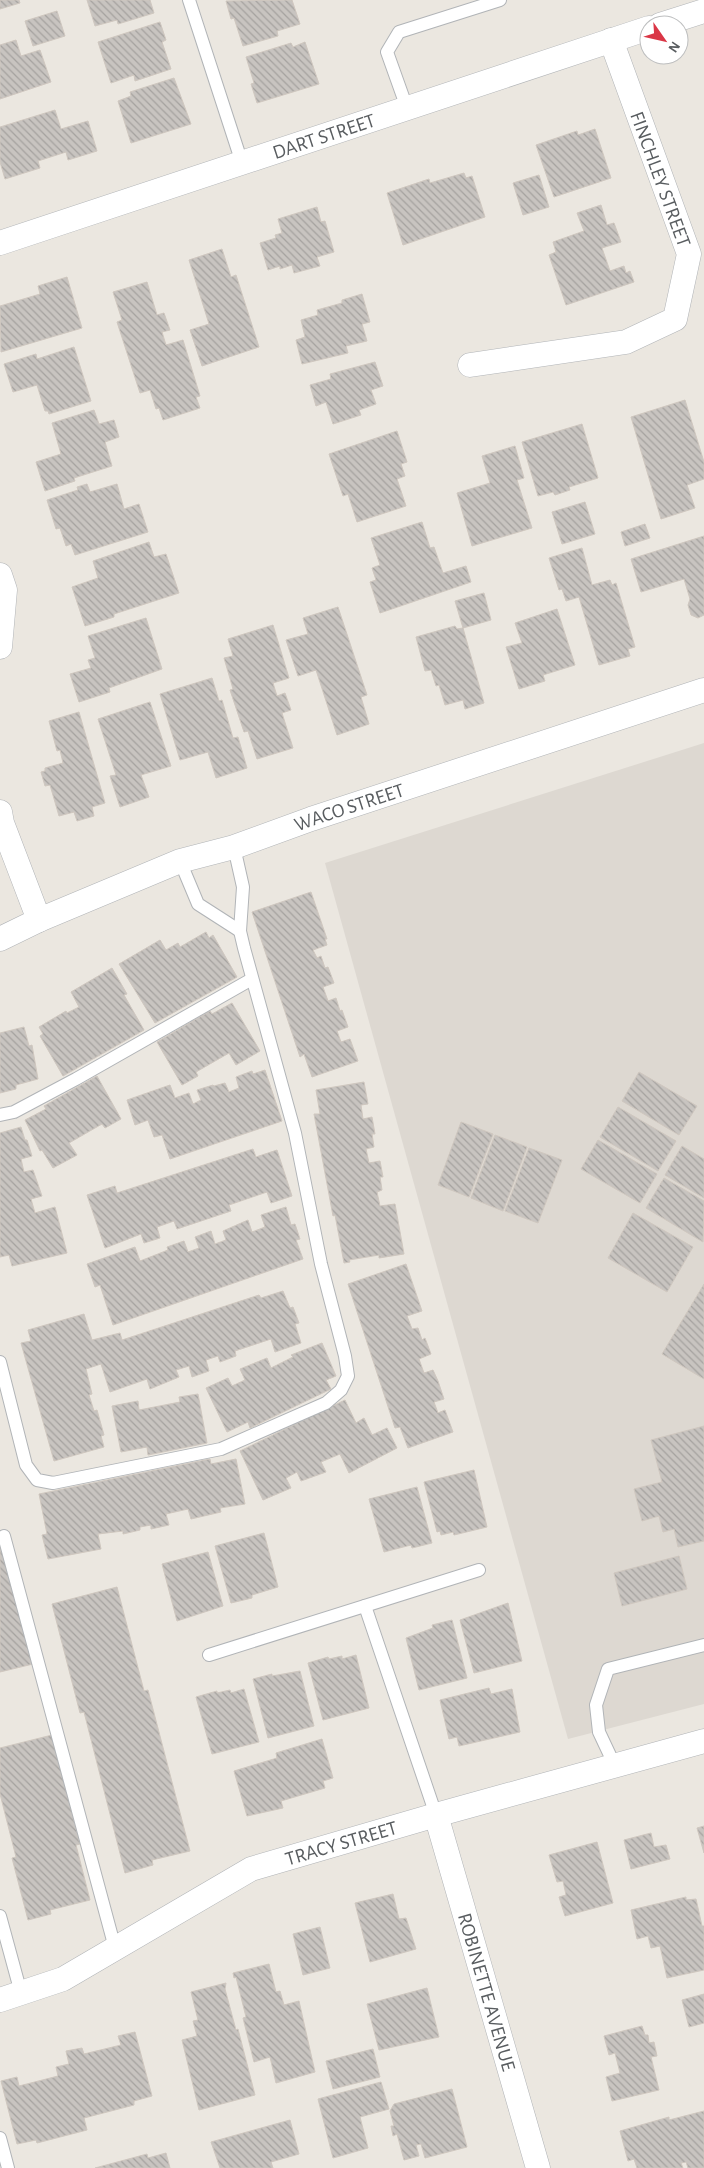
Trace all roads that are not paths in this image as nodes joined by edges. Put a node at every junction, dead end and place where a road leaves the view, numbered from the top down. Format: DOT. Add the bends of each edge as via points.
graph roads {
  1 [pos="189,0"];
  2 [pos="500,0"];
  3 [pos="704,11"];
  4 [pos="689,16"];
  5 [pos="639,31"];
  6 [pos="611,40"];
  7 [pos="407,108"];
  8 [pos="242,163"];
  9 [pos="0,243"];
  10 [pos="470,364"];
  11 [pos="0,575"];
  12 [pos="0,648"];
  13 [pos="704,690"];
  14 [pos="0,812"];
  15 [pos="234,847"];
  16 [pos="180,861"];
  17 [pos="39,920"];
  18 [pos="240,931"];
  19 [pos="0,939"];
  20 [pos="252,979"];
  21 [pos="0,1115"];
  22 [pos="0,1362"];
  23 [pos="4,1536"];
  24 [pos="479,1570"];
  25 [pos="365,1606"];
  26 [pos="704,1645"];
  27 [pos="209,1655"];
  28 [pos="704,1741"];
  29 [pos="615,1766"];
  30 [pos="436,1814"];
  31 [pos="0,1916"];
  32 [pos="116,1948"];
  33 [pos="10,1996"];
  34 [pos="0,2138"];
  35 [pos="8,2168"];
  36 [pos="538,2168"];
  1 -- 8 [label="lane"];
  2 -- 7 [label="lane" via="399,32 387,52"];
  3 -- 4 [label="street"];
  5 -- 6 [label="street, DART STREET"];
  6 -- 7 [label="street, DART STREET"];
  6 -- 10 [label="street, FINCHLEY STREET" via="689,254 675,319 626,342"];
  7 -- 8 [label="street, DART STREET"];
  8 -- 9 [label="street, DART STREET"];
  11 -- 12 [label="street" via="5,590"];
  13 -- 15 [label="street, WACO STREET"];
  14 -- 17 [label="street"];
  15 -- 16 [label="street, WACO STREET"];
  15 -- 18 [label="lane" via="243,887"];
  16 -- 17 [label="street, WACO STREET"];
  16 -- 18 [label="lane" via="198,904"];
  17 -- 19 [label="street, WACO STREET"];
  18 -- 20 [label="lane"];
  20 -- 21 [label="lane" via="76,1079 14,1112"];
  20 -- 22 [label="lane" via="295,1133 321,1264 345,1356 348,1376 341,1390 326,1403 221,1449 53,1483 37,1480 26,1465"];
  23 -- 32 [label="lane"];
  24 -- 25 [label="lane"];
  25 -- 27 [label="lane"];
  25 -- 30 [label="lane"];
  26 -- 29 [label="lane" via="608,1669 596,1705 599,1732"];
  28 -- 29 [label="street, TRACY STREET"];
  29 -- 30 [label="street, TRACY STREET"];
  30 -- 32 [label="street, TRACY STREET" via="251,1869"];
  30 -- 36 [label="street, ROBINETTE AVENUE"];
  31 -- 33 [label="lane"];
  32 -- 33 [label="street, TRACY STREET" via="63,1979"];
  34 -- 35 [label="lane"];
}
